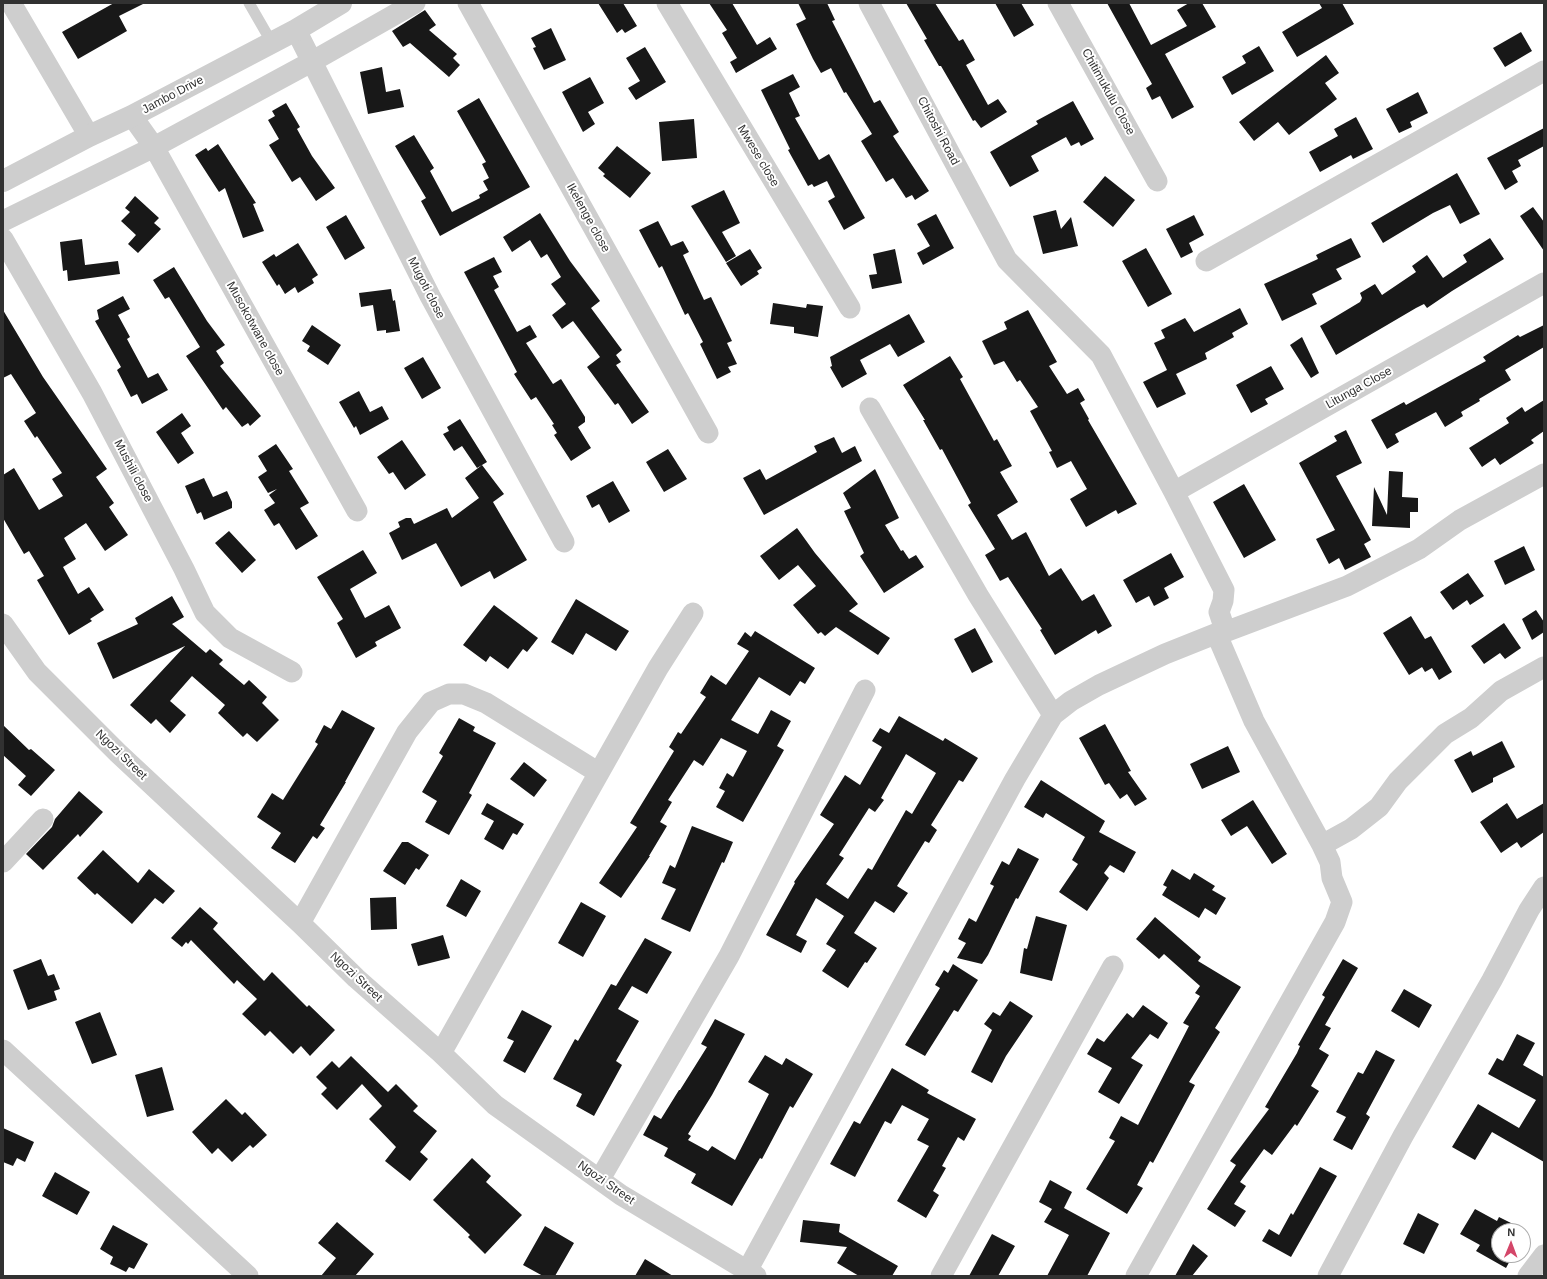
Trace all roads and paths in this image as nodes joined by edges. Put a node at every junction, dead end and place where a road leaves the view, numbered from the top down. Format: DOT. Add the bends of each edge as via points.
graph roads {
  1 [pos="11,3"];
  2 [pos="249,3"];
  3 [pos="341,3"];
  4 [pos="415,3"];
  5 [pos="468,3"];
  6 [pos="667,3"];
  7 [pos="869,3"];
  8 [pos="1058,3"];
  9 [pos="296,30"];
  10 [pos="272,43"];
  11 [pos="313,61"];
  12 [pos="1544,71"];
  13 [pos="132,116"];
  14 [pos="89,136"];
  15 [pos="154,147"];
  16 [pos="1157,180"];
  17 [pos="3,182"];
  18 [pos="3,222"];
  19 [pos="3,239"];
  20 [pos="1206,261"];
  21 [pos="1544,283"];
  22 [pos="850,308"];
  23 [pos="870,408"];
  24 [pos="708,432"];
  25 [pos="1544,474"];
  26 [pos="1174,492"];
  27 [pos="357,511"];
  28 [pos="564,542"];
  29 [pos="693,613"];
  30 [pos="3,624"];
  31 [pos="1221,632"];
  32 [pos="1544,667"];
  33 [pos="292,672"];
  34 [pos="865,690"];
  35 [pos="1053,715"];
  36 [pos="600,773"];
  37 [pos="43,819"];
  38 [pos="1322,845"];
  39 [pos="3,862"];
  40 [pos="1544,887"];
  41 [pos="300,923"];
  42 [pos="1113,966"];
  43 [pos="3,1050"];
  44 [pos="441,1053"];
  45 [pos="600,1179"];
  46 [pos="1544,1255"];
  47 [pos="752,1273"];
  48 [pos="248,1276"];
  49 [pos="941,1276"];
  50 [pos="1136,1276"];
  51 [pos="1328,1276"];
  52 [pos="1528,1276"];
  1 -- 14 [label="street"];
  2 -- 10 [label="lane"];
  3 -- 9 [label="street, Jambo Drive"];
  4 -- 11 [label="street"];
  5 -- 24 [label="street, Ikelenge close"];
  6 -- 22 [label="street, Mwese close"];
  7 -- 26 [label="street, Chitoshi Road" via="1007,260 1101,354"];
  8 -- 16 [label="street, Chitimukulu Close"];
  9 -- 10 [label="street, Jambo Drive"];
  9 -- 11 [label="street, Mugoti close"];
  10 -- 13 [label="street, Jambo Drive"];
  11 -- 15 [label="street"];
  11 -- 28 [label="street, Mugoti close" via="430,296"];
  12 -- 20 [label="street"];
  13 -- 14 [label="street, Jambo Drive"];
  13 -- 15 [label="street, Musokotwane close"];
  14 -- 17 [label="street, Jambo Drive"];
  15 -- 18 [label="street"];
  15 -- 27 [label="street, Musokotwane close"];
  19 -- 33 [label="street, Mushili close" via="92,393 205,613 230,638"];
  21 -- 26 [label="street, Litunga Close"];
  23 -- 35 [label="street" via="978,595"];
  25 -- 31 [label="street" via="1460,520 1419,549 1347,586"];
  26 -- 31 [label="street, Chitoshi Road" via="1224,590 1219,612"];
  29 -- 36 [label="street" via="658,668"];
  30 -- 41 [label="street, Ngozi Street" via="37,672 118,753"];
  31 -- 35 [label="street" via="1165,654 1099,685"];
  31 -- 38 [label="street, Chitoshi Road" via="1254,721"];
  32 -- 38 [label="street" via="1502,691 1471,718 1445,734 1398,781 1379,807 1351,829"];
  34 -- 45 [label="street" via="729,956"];
  35 -- 47 [label="street" via="1015,779"];
  36 -- 41 [label="street" via="486,703 464,694 449,694 431,702 407,732"];
  36 -- 44 [label="street"];
  37 -- 39 [label="street"];
  38 -- 50 [label="street, Chitoshi Road" via="1342,902 1335,922"];
  40 -- 51 [label="street" via="1403,1136"];
  41 -- 44 [label="street, Ngozi Street" via="356,978"];
  42 -- 49 [label="street"];
  43 -- 48 [label="street"];
  44 -- 45 [label="street, Ngozi Street" via="495,1105"];
  45 -- 47 [label="street, Ngozi Street" via="621,1195"];
  46 -- 52 [label="street"];
}
